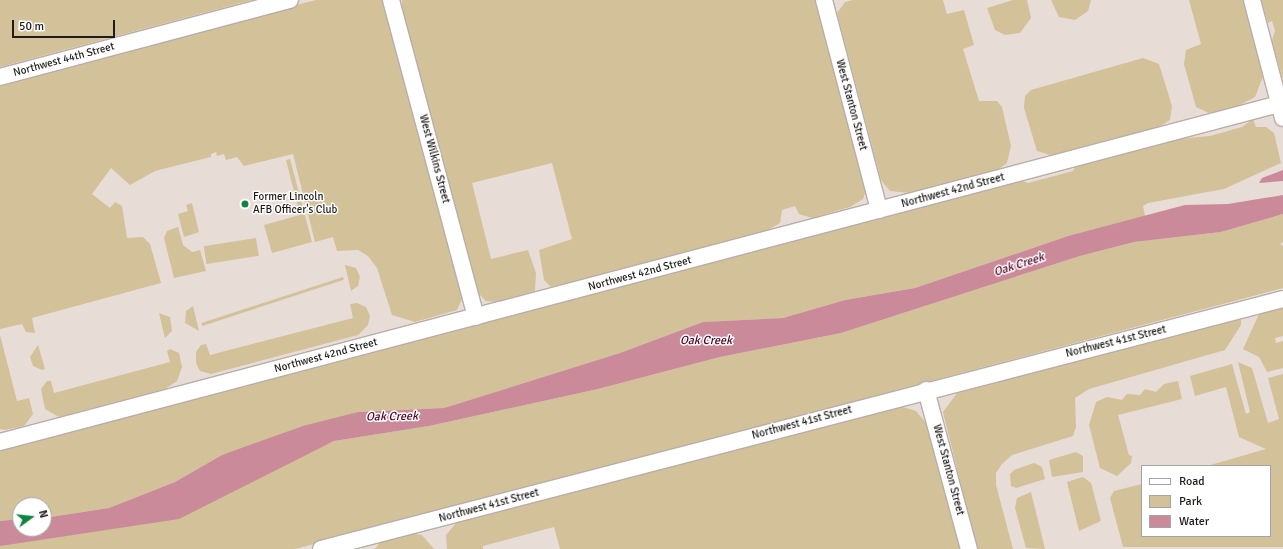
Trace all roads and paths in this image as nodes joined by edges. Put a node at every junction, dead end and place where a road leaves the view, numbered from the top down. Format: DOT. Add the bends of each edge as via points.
graph roads {
  1 [pos="290,0"];
  2 [pos="391,0"];
  3 [pos="824,0"];
  4 [pos="1252,0"];
  5 [pos="0,77"];
  6 [pos="1281,111"];
  7 [pos="878,210"];
  8 [pos="1283,299"];
  9 [pos="476,317"];
  10 [pos="926,390"];
  11 [pos="0,442"];
  12 [pos="321,549"];
  13 [pos="969,549"];
  1 -- 5 [label="street, Northwest 44th Street"];
  2 -- 9 [label="street, West Wilkins Street"];
  3 -- 7 [label="street, West Stanton Street"];
  4 -- 6 [label="street"];
  6 -- 7 [label="street, Northwest 42nd Street"];
  7 -- 9 [label="street, Northwest 42nd Street"];
  8 -- 10 [label="street, Northwest 41st Street"];
  9 -- 11 [label="street, Northwest 42nd Street"];
  10 -- 12 [label="street, Northwest 41st Street"];
  10 -- 13 [label="street, West Stanton Street"];
}
